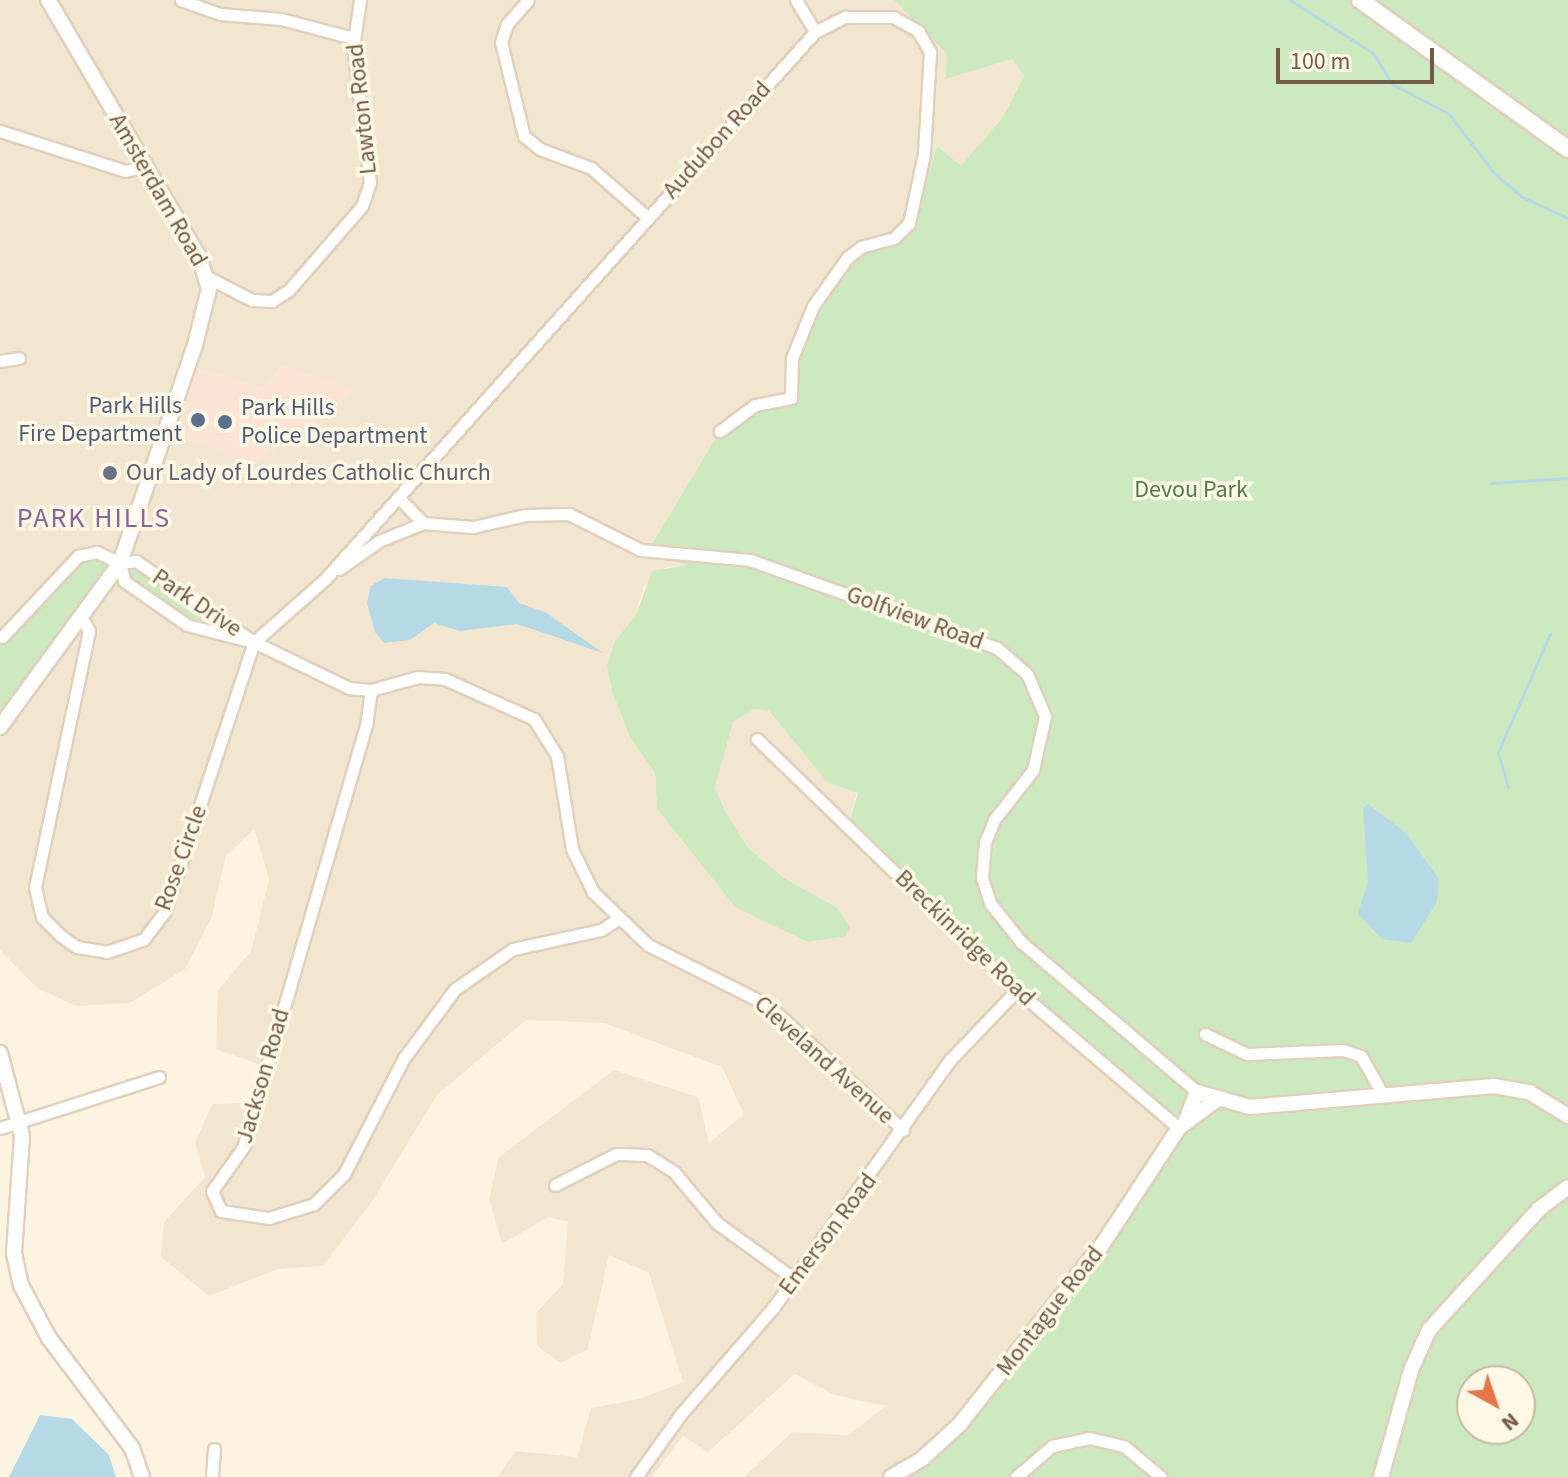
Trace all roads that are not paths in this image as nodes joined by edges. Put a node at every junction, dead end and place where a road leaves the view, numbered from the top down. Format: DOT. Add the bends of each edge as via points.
graph roads {
  1 [pos="181,0"];
  2 [pos="360,0"];
  3 [pos="528,0"];
  4 [pos="796,0"];
  5 [pos="1360,0"];
  6 [pos="55,2"];
  7 [pos="815,32"];
  8 [pos="353,38"];
  9 [pos="0,131"];
  10 [pos="1568,149"];
  11 [pos="146,166"];
  12 [pos="647,217"];
  13 [pos="207,277"];
  14 [pos="19,358"];
  15 [pos="0,361"];
  16 [pos="720,431"];
  17 [pos="398,497"];
  18 [pos="423,523"];
  19 [pos="120,563"];
  20 [pos="325,579"];
  21 [pos="81,616"];
  22 [pos="2,637"];
  23 [pos="254,642"];
  24 [pos="371,690"];
  25 [pos="1,723"];
  26 [pos="757,739"];
  27 [pos="618,919"];
  28 [pos="1017,990"];
  29 [pos="1205,1034"];
  30 [pos="0,1053"];
  31 [pos="159,1077"];
  32 [pos="1197,1092"];
  33 [pos="1383,1095"];
  34 [pos="1215,1101"];
  35 [pos="1568,1116"];
  36 [pos="19,1125"];
  37 [pos="1182,1126"];
  38 [pos="0,1128"];
  39 [pos="903,1130"];
  40 [pos="555,1185"];
  41 [pos="1568,1187"];
  42 [pos="793,1278"];
  43 [pos="214,1449"];
  44 [pos="142,1477"];
  45 [pos="212,1477"];
  46 [pos="636,1477"];
  47 [pos="891,1477"];
  48 [pos="1016,1477"];
  49 [pos="1161,1477"];
  50 [pos="1381,1477"];
  1 -- 8 [label="street" via="220,14 281,19"];
  2 -- 8 [label="street, Lawton Road"];
  3 -- 12 [label="street" via="507,24 501,42 524,136 540,149 591,168"];
  4 -- 7 [label="street"];
  5 -- 10 [label="main road"];
  6 -- 11 [label="street, Amsterdam Road"];
  7 -- 12 [label="street, Audubon Road"];
  7 -- 16 [label="street, Audubon Road" via="845,17 893,17 926,39 931,70 924,154 909,223 894,238 861,247 847,258 813,306 792,358 791,398 755,405"];
  8 -- 13 [label="street, Lawton Road" via="370,157 370,183 362,206 289,290 272,301 252,300"];
  9 -- 11 [label="street" via="125,171"];
  11 -- 13 [label="street, Amsterdam Road"];
  12 -- 17 [label="street, Audubon Road"];
  13 -- 19 [label="street, Amsterdam Road" via="207,307"];
  14 -- 15 [label="street"];
  17 -- 18 [label="street"];
  17 -- 20 [label="street, Audubon Road"];
  18 -- 20 [label="street" via="379,541"];
  18 -- 32 [label="street, Golfview Road" via="473,527 525,515 569,514 648,551 750,560 955,629 1011,657 1040,695 1043,741 1033,770 994,820 985,842 982,878 990,903 1021,942"];
  19 -- 21 [label="street, Amsterdam Road"];
  19 -- 22 [label="street" via="97,552 78,556"];
  19 -- 23 [label="street, Park Drive" via="136,561"];
  19 -- 23 [label="street, Park Drive" via="124,581 187,625"];
  20 -- 23 [label="street, Audubon Road"];
  21 -- 23 [label="street, Rose Circle" via="89,631 35,887 42,917 51,927 77,947 96,952 134,946 165,911"];
  21 -- 25 [label="street, Amsterdam Road"];
  23 -- 24 [label="street, Cleveland Avenue" via="349,688"];
  24 -- 27 [label="street, Cleveland Avenue" via="418,677 445,679 534,719 557,756 577,866"];
  24 -- 27 [label="street, Jackson Road" via="366,725 244,1146 212,1191 221,1211 269,1218 314,1204 344,1174 404,1058 455,989 513,949 601,930"];
  26 -- 28 [label="street, Breckinridge Road"];
  27 -- 39 [label="street, Cleveland Avenue" via="665,955 768,1005"];
  28 -- 37 [label="street, Breckinridge Road"];
  28 -- 39 [label="street, Emerson Road" via="950,1060"];
  29 -- 33 [label="street" via="1247,1054 1343,1050 1361,1056"];
  30 -- 36 [label="street"];
  31 -- 36 [label="street"];
  32 -- 34 [label="street"];
  32 -- 37 [label="street, Montague Road"];
  33 -- 34 [label="street" via="1250,1107"];
  33 -- 35 [label="street" via="1508,1087 1543,1098"];
  34 -- 37 [label="street, Montague Road"];
  36 -- 38 [label="street"];
  36 -- 44 [label="street" via="24,1152 14,1253 26,1300 132,1448"];
  37 -- 47 [label="street, Montague Road" via="1039,1330 960,1424 922,1459"];
  39 -- 42 [label="street, Emerson Road"];
  40 -- 42 [label="street" via="616,1154 647,1155 674,1172 717,1223"];
  41 -- 50 [label="street" via="1539,1209 1429,1330 1411,1370"];
  42 -- 46 [label="street, Emerson Road"];
  43 -- 45 [label="street"];
  48 -- 49 [label="street" via="1052,1446 1089,1438 1124,1446"];
}
